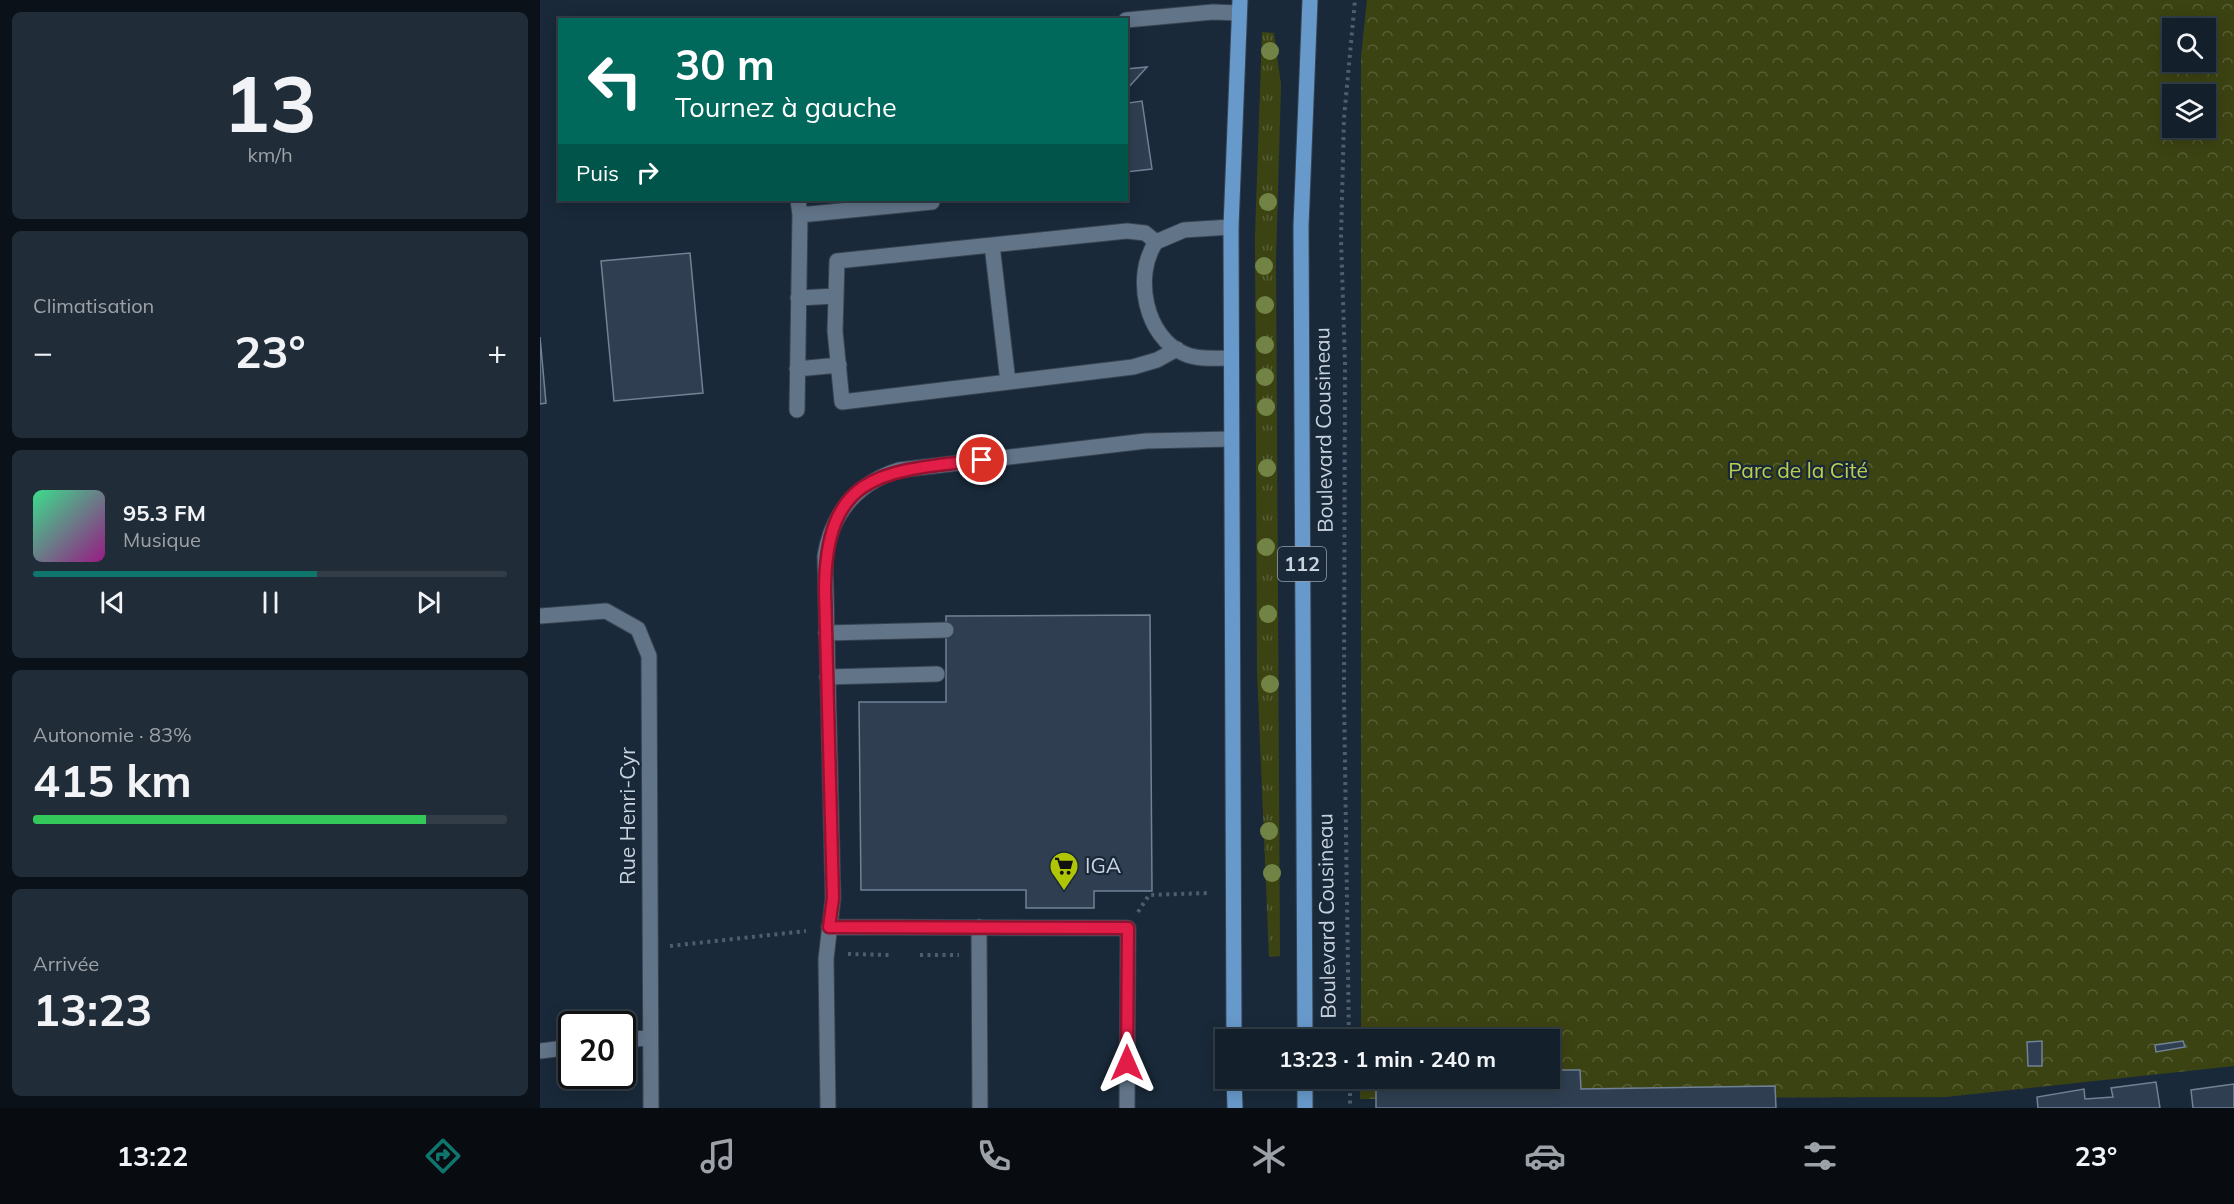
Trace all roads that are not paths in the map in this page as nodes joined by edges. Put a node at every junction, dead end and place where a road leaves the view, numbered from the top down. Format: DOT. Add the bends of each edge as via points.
graph roads {
  1 [pos="1310,0"];
  2 [pos="1239,6"];
  3 [pos="1128,20"];
  4 [pos="932,201"];
  5 [pos="799,207"];
  6 [pos="1231,227"];
  7 [pos="1156,242"];
  8 [pos="992,245"];
  9 [pos="836,296"];
  10 [pos="798,298"];
  11 [pos="1177,350"];
  12 [pos="1231,358"];
  13 [pos="839,365"];
  14 [pos="797,369"];
  15 [pos="1008,382"];
  16 [pos="797,410"];
  17 [pos="1232,439"];
  18 [pos="540,616"];
  19 [pos="946,630"];
  20 [pos="826,633"];
  21 [pos="937,674"];
  22 [pos="827,677"];
  23 [pos="829,927"];
  24 [pos="979,927"];
  25 [pos="1234,1029"];
  26 [pos="1305,1029"];
  27 [pos="650,1037"];
  28 [pos="636,1039"];
  29 [pos="558,1049"];
  30 [pos="540,1051"];
  31 [pos="1234,1089"];
  32 [pos="1305,1089"];
  33 [pos="651,1108"];
  34 [pos="828,1108"];
  35 [pos="980,1108"];
  36 [pos="1127,1108"];
  37 [pos="1235,1108"];
  38 [pos="1305,1108"];
  1 -- 26 [label="main road, Boulevard Cousineau / 112" via="1301,248"];
  2 -- 3 [label="street"];
  2 -- 6 [label="main road"];
  4 -- 5 [label="street"];
  5 -- 10 [label="street"];
  6 -- 7 [label="street" via="1184,230"];
  6 -- 12 [label="main road"];
  7 -- 8 [label="street" via="1145,232 1126,231"];
  7 -- 11 [label="street" via="1145,265 1146,299 1158,328"];
  8 -- 9 [label="street" via="837,261"];
  8 -- 15 [label="street"];
  9 -- 10 [label="street"];
  9 -- 13 [label="street"];
  10 -- 14 [label="street"];
  11 -- 12 [label="street" via="1194,357"];
  11 -- 15 [label="street" via="1133,367"];
  12 -- 17 [label="main road"];
  13 -- 14 [label="street"];
  13 -- 15 [label="street" via="842,402"];
  14 -- 16 [label="street"];
  17 -- 20 [label="street" via="1146,441 911,468 876,479 848,501 830,532 825,556"];
  17 -- 25 [label="main road"];
  18 -- 27 [label="street, Rue Henri-Cyr" via="606,611 638,629 649,656"];
  19 -- 20 [label="street"];
  20 -- 22 [label="street"];
  21 -- 22 [label="street"];
  22 -- 23 [label="street" via="833,898"];
  23 -- 24 [label="street"];
  23 -- 34 [label="street"];
  24 -- 35 [label="street"];
  24 -- 36 [label="street" via="1128,928"];
  27 -- 28 [label="street"];
  27 -- 33 [label="street, Rue Henri-Cyr"];
  29 -- 30 [label="street"];
  31 -- 37 [label="main road"];
  32 -- 38 [label="main road"];
}
